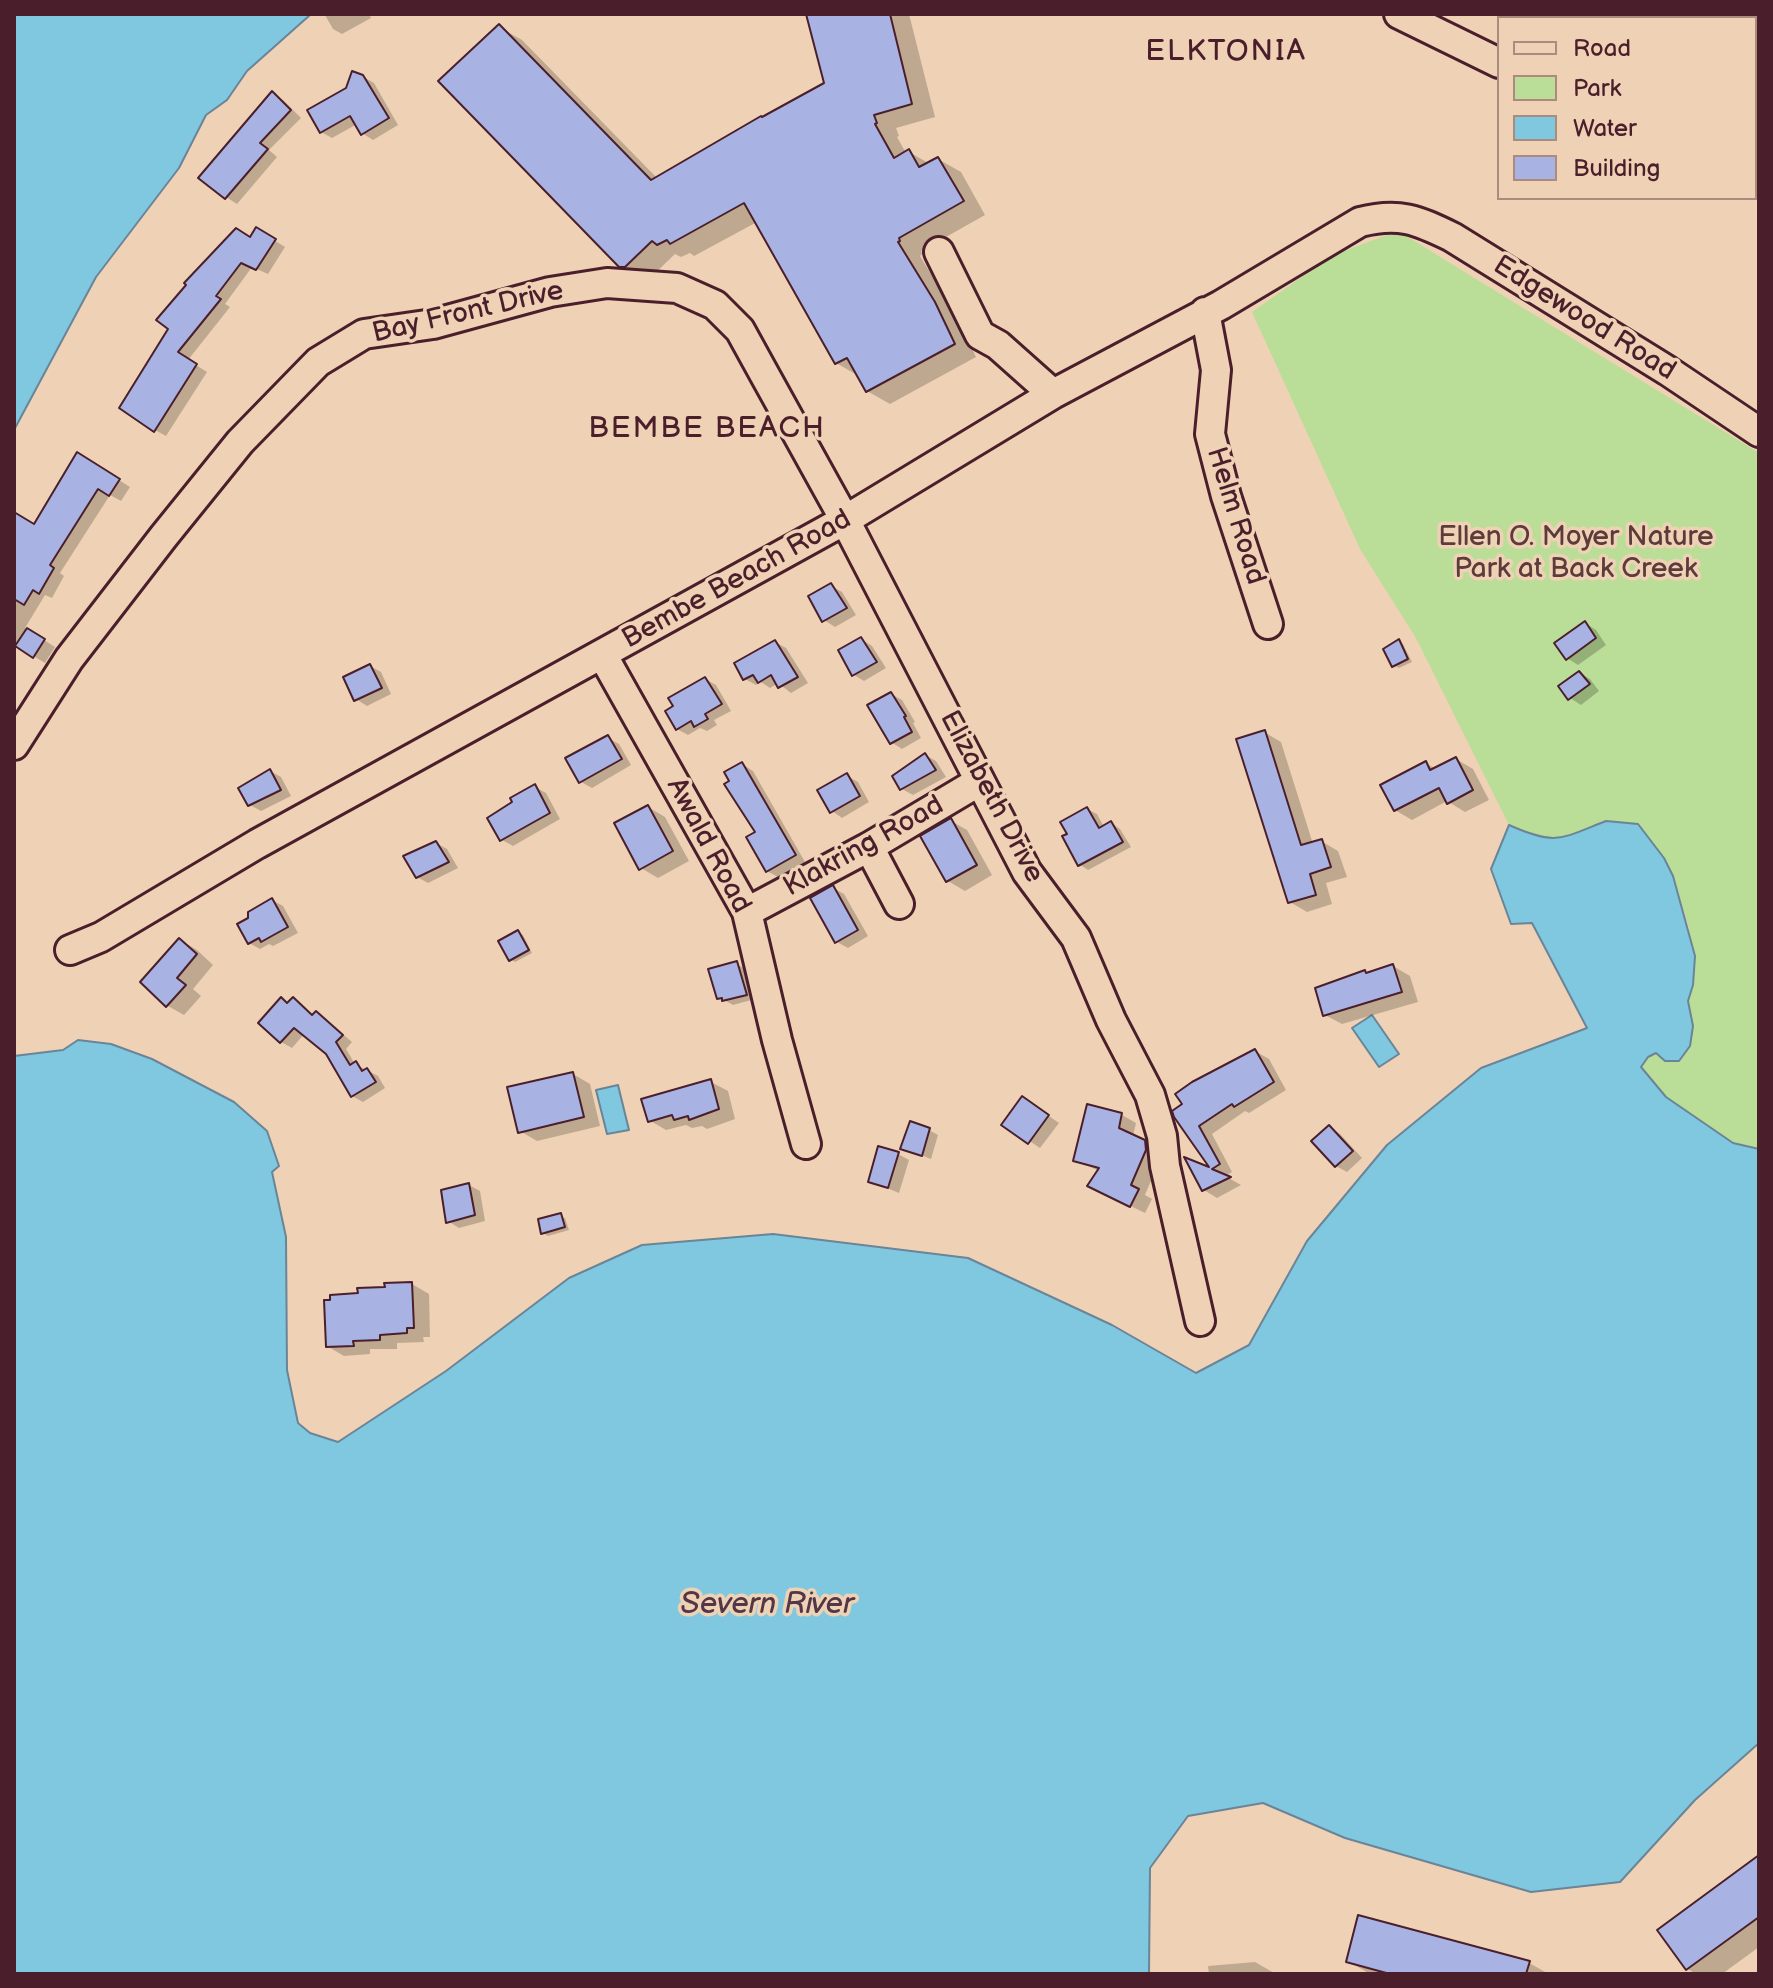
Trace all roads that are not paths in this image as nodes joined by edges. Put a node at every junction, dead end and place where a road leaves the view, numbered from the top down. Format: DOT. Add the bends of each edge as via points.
graph roads {
  1 [pos="1399,14"];
  2 [pos="1497,62"];
  3 [pos="1403,217"];
  4 [pos="939,252"];
  5 [pos="1205,312"];
  6 [pos="1053,394"];
  7 [pos="1759,432"];
  8 [pos="845,520"];
  9 [pos="1268,624"];
  10 [pos="602,654"];
  11 [pos="14,745"];
  12 [pos="980,781"];
  13 [pos="869,847"];
  14 [pos="899,904"];
  15 [pos="747,912"];
  16 [pos="70,950"];
  17 [pos="806,1144"];
  18 [pos="1200,1321"];
  1 -- 2 [label="street"];
  3 -- 5 [label="street, Bembe Beach Road" via="1360,222"];
  3 -- 7 [label="street, Edgewood Road" via="1452,237"];
  4 -- 6 [label="street" via="980,335"];
  5 -- 6 [label="street, Bembe Beach Road"];
  5 -- 9 [label="street, Helm Road" via="1216,370 1210,434"];
  6 -- 8 [label="street, Bembe Beach Road"];
  8 -- 10 [label="street, Bembe Beach Road"];
  8 -- 11 [label="street, Bay Front Drive" via="740,330 715,305 677,288 607,283 550,292 433,324 364,334 318,362 240,442 69,659"];
  8 -- 12 [label="street, Elizabeth Drive"];
  10 -- 15 [label="street, Awald Road"];
  10 -- 16 [label="street, Bembe Beach Road"];
  12 -- 13 [label="street, Klakring Road"];
  12 -- 18 [label="street, Elizabeth Drive" via="1027,872 1076,938 1150,1095"];
  13 -- 14 [label="street"];
  13 -- 15 [label="street, Klakring Road"];
  15 -- 17 [label="street, Awald Road"];
}
